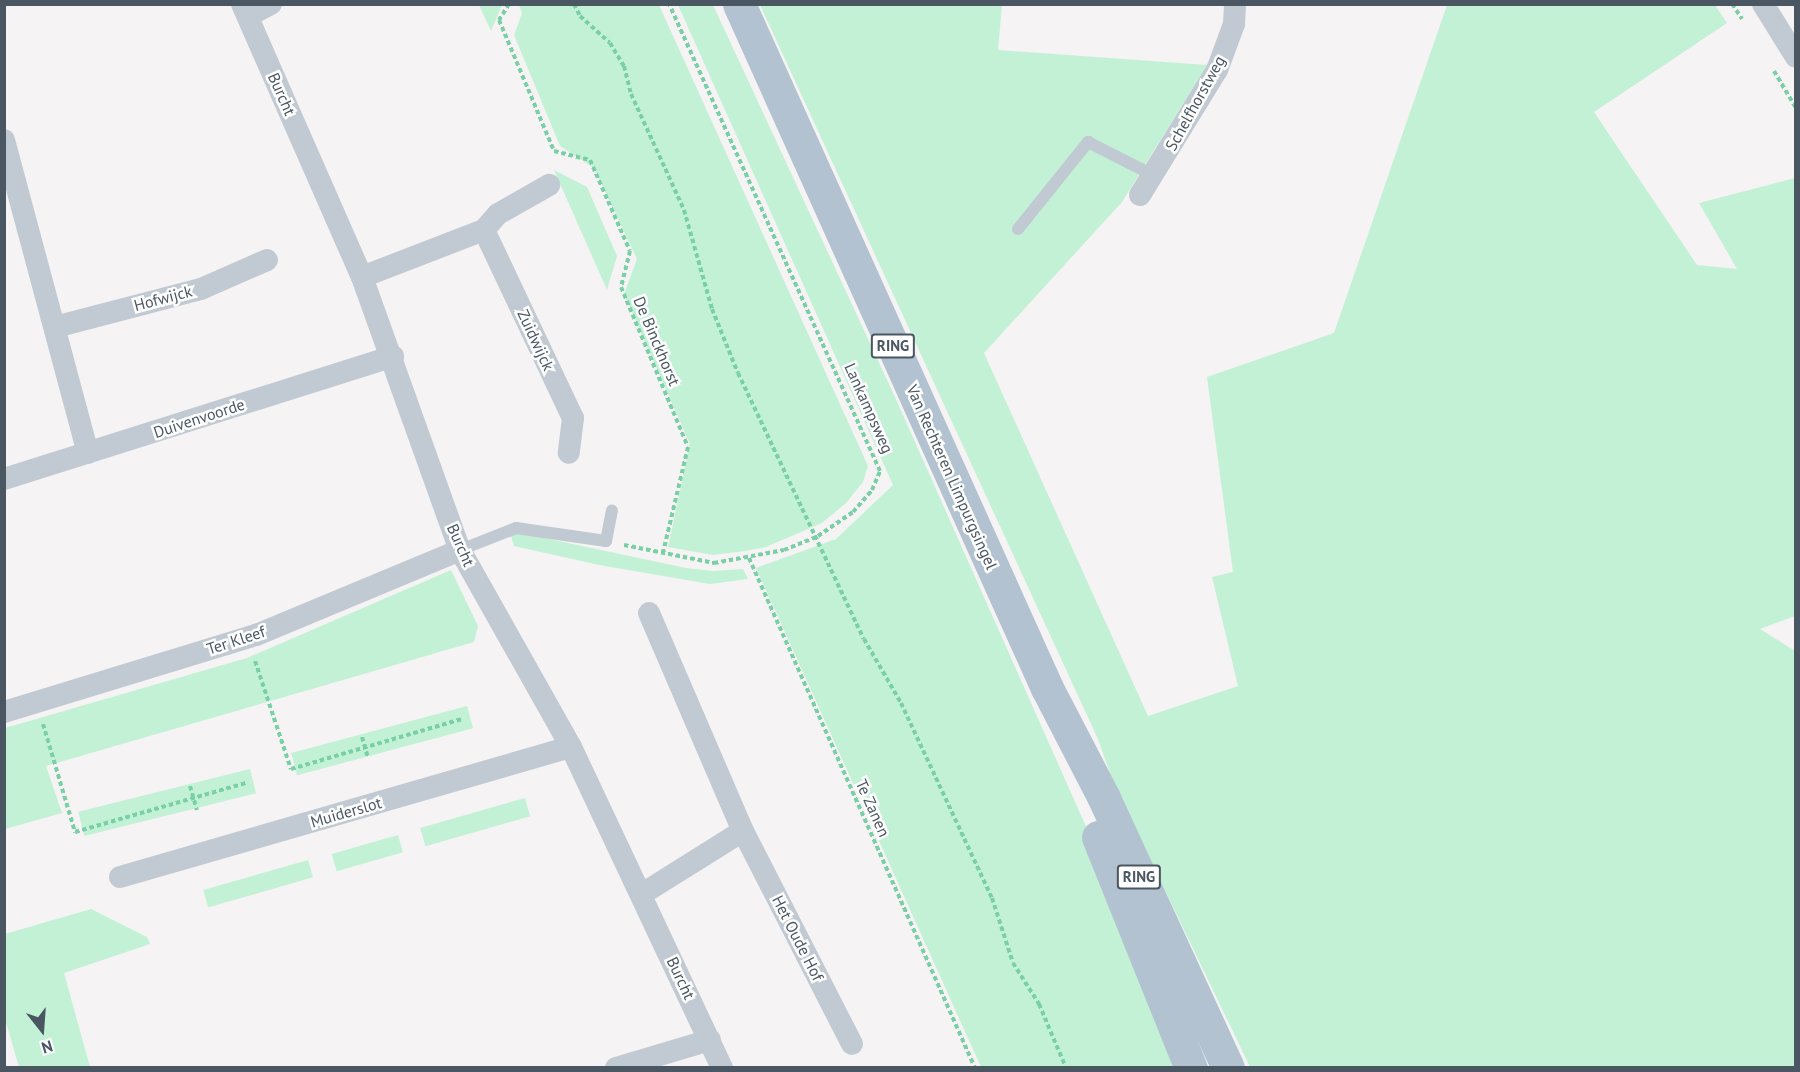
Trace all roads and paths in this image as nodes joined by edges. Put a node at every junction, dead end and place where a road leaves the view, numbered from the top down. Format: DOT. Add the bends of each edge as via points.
graph roads {
  1 [pos="271,4"];
  2 [pos="509,4"];
  3 [pos="574,4"];
  4 [pos="669,4"];
  5 [pos="739,4"];
  6 [pos="1235,4"];
  7 [pos="1763,4"];
  8 [pos="245,10"];
  9 [pos="1796,57"];
  10 [pos="4,140"];
  11 [pos="1153,175"];
  12 [pos="549,185"];
  13 [pos="1140,195"];
  14 [pos="1018,229"];
  15 [pos="483,230"];
  16 [pos="267,260"];
  17 [pos="362,277"];
  18 [pos="55,327"];
  19 [pos="393,356"];
  20 [pos="88,453"];
  21 [pos="569,453"];
  22 [pos="4,480"];
  23 [pos="612,511"];
  24 [pos="818,536"];
  25 [pos="606,541"];
  26 [pos="460,550"];
  27 [pos="663,552"];
  28 [pos="748,558"];
  29 [pos="649,613"];
  30 [pos="247,637"];
  31 [pos="1047,688"];
  32 [pos="36,702"];
  33 [pos="4,711"];
  34 [pos="462,719"];
  35 [pos="362,736"];
  36 [pos="365,747"];
  37 [pos="571,747"];
  38 [pos="368,758"];
  39 [pos="246,783"];
  40 [pos="190,786"];
  41 [pos="194,799"];
  42 [pos="197,810"];
  43 [pos="742,831"];
  44 [pos="120,877"];
  45 [pos="642,894"];
  46 [pos="710,1040"];
  47 [pos="852,1044"];
  48 [pos="616,1068"];
  49 [pos="722,1068"];
  50 [pos="975,1068"];
  51 [pos="1066,1068"];
  52 [pos="1191,1068"];
  53 [pos="1228,1068"];
  1 -- 8 [label="street"];
  2 -- 27 [label="path, De Binckhorst" via="499,20 554,151 590,160 630,251 621,287 688,447"];
  3 -- 24 [label="path" via="580,16 610,43 624,66 631,94 684,210 716,320"];
  4 -- 24 [label="path, Lankampsweg" via="880,471 872,490 853,512"];
  5 -- 31 [label="main road, Van Rechteren Limpurgsingel / RING"];
  6 -- 11 [label="street, Schelfhorstweg" via="1234,24 1217,70"];
  7 -- 9 [label="street"];
  8 -- 17 [label="street, Burcht"];
  10 -- 18 [label="street"];
  11 -- 13 [label="street, Schelfhorstweg"];
  11 -- 14 [label="lane" via="1088,142"];
  12 -- 15 [label="street" via="498,214"];
  15 -- 17 [label="street"];
  15 -- 21 [label="street, Zuidwijck" via="573,418"];
  16 -- 18 [label="street, Hofwijck" via="201,289"];
  17 -- 19 [label="street, Burcht"];
  18 -- 20 [label="street"];
  19 -- 20 [label="street, Duivenvoorde"];
  19 -- 26 [label="street, Burcht"];
  20 -- 22 [label="street, Duivenvoorde"];
  23 -- 25 [label="lane"];
  24 -- 28 [label="path, Lankampsweg" via="784,550"];
  24 -- 51 [label="path" via="864,639 901,703 992,898 1013,963 1039,1004"];
  25 -- 26 [label="lane" via="516,528"];
  25 -- 27 [label="path, Lankampsweg"];
  26 -- 30 [label="street, Ter Kleef"];
  26 -- 37 [label="street, Burcht"];
  27 -- 28 [label="path, Lankampsweg" via="714,563"];
  28 -- 50 [label="path, Te Zanen"];
  29 -- 43 [label="street, Het Oude Hof"];
  30 -- 32 [label="street, Ter Kleef"];
  30 -- 36 [label="path" via="291,769"];
  31 -- 52 [label="main road, Van Rechteren Limpurgsingel / RING" via="1093,824"];
  31 -- 53 [label="main road, Van Rechteren Limpurgsingel / RING" via="1103,796"];
  32 -- 33 [label="street, Ter Kleef"];
  32 -- 41 [label="path" via="75,832"];
  34 -- 36 [label="path"];
  35 -- 36 [label="path"];
  36 -- 38 [label="path"];
  37 -- 44 [label="street, Muiderslot"];
  37 -- 45 [label="street, Burcht"];
  39 -- 41 [label="path"];
  40 -- 41 [label="path"];
  41 -- 42 [label="path"];
  43 -- 45 [label="street"];
  43 -- 47 [label="street, Het Oude Hof"];
  45 -- 46 [label="street, Burcht"];
  46 -- 48 [label="street"];
  46 -- 49 [label="street, Burcht"];
}
